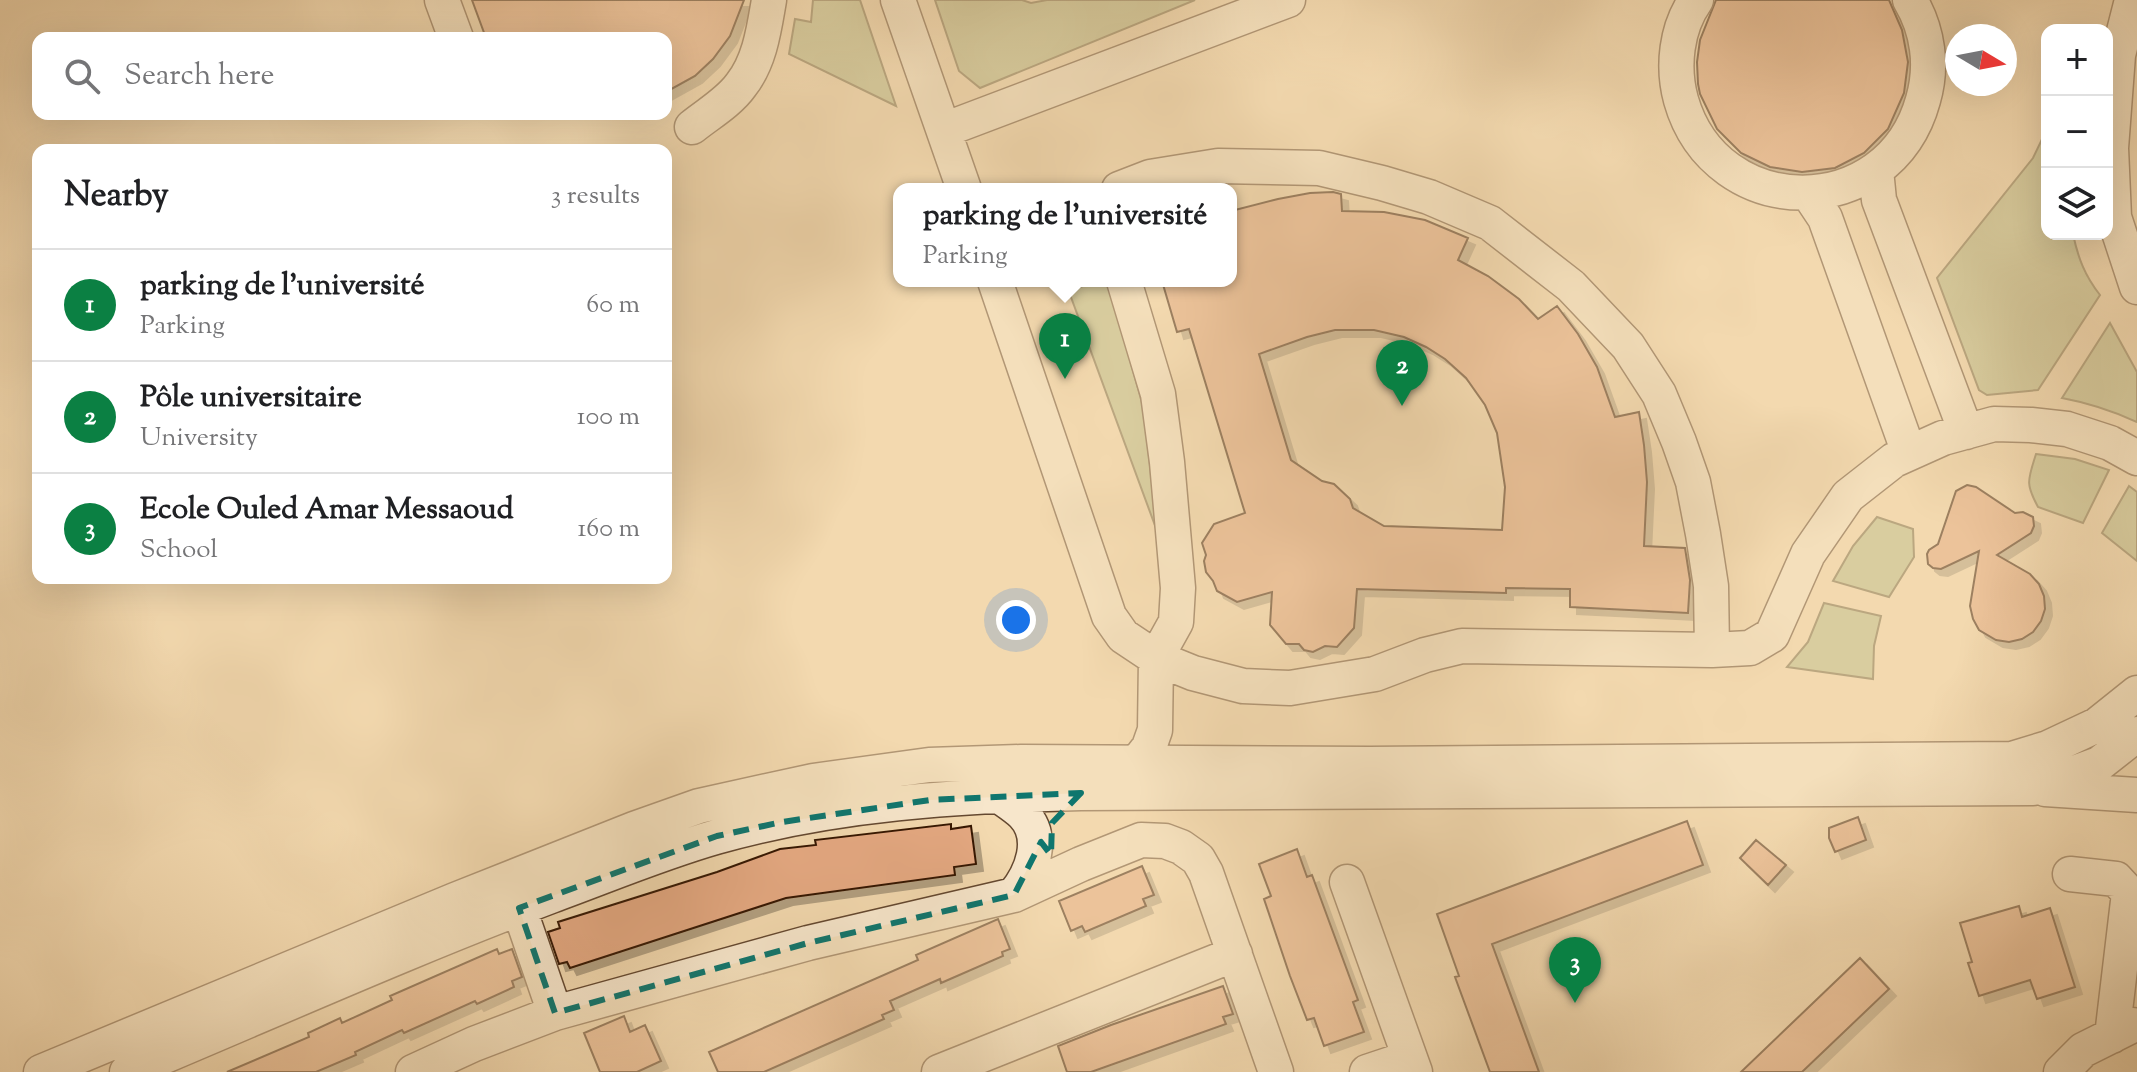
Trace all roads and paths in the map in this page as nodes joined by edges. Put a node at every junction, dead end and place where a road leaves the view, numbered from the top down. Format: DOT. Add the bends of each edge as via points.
graph roads {
  1 [pos="442,0"];
  2 [pos="769,0"];
  3 [pos="898,0"];
  4 [pos="1288,0"];
  5 [pos="1696,0"];
  6 [pos="1910,0"];
  7 [pos="2132,0"];
  8 [pos="454,32"];
  9 [pos="692,127"];
  10 [pos="944,130"];
  11 [pos="1876,170"];
  12 [pos="962,183"];
  13 [pos="1134,183"];
  14 [pos="1809,194"];
  15 [pos="997,287"];
  16 [pos="1126,287"];
  17 [pos="2137,287"];
  18 [pos="1966,432"];
  19 [pos="1909,453"];
  20 [pos="2137,458"];
  21 [pos="1712,650"];
  22 [pos="1156,658"];
  23 [pos="2137,693"];
  24 [pos="2097,725"];
  25 [pos="1155,730"];
  26 [pos="2137,734"];
  27 [pos="2012,759"];
  28 [pos="1136,764"];
  29 [pos="1184,764"];
  30 [pos="2099,764"];
  31 [pos="2137,765"];
  32 [pos="2033,788"];
  33 [pos="1081,793"];
  34 [pos="2137,794"];
  35 [pos="998,795"];
  36 [pos="1053,852"];
  37 [pos="2070,874"];
  38 [pos="1347,882"];
  39 [pos="1014,895"];
  40 [pos="519,908"];
  41 [pos="1235,954"];
  42 [pos="555,1013"];
  43 [pos="2125,1030"];
  44 [pos="1412,1065"];
  45 [pos="41,1072"];
  46 [pos="127,1072"];
  47 [pos="413,1072"];
  48 [pos="939,1072"];
  49 [pos="1276,1072"];
  50 [pos="1367,1072"];
  51 [pos="2061,1072"];
  1 -- 8 [label="street"];
  2 -- 9 [label="street" via="763,37 741,85"];
  3 -- 10 [label="street"];
  4 -- 10 [label="street"];
  5 -- 14 [label="street" via="1677,45 1677,83 1687,119 1707,151 1736,175 1771,190"];
  6 -- 11 [label="street" via="1928,48 1928,83 1919,116 1901,146"];
  7 -- 17 [label="street" via="2118,55 2111,148 2114,217"];
  10 -- 12 [label="street"];
  11 -- 14 [label="street" via="1845,186"];
  11 -- 18 [label="street" via="1879,200"];
  13 -- 21 [label="street" via="1218,166 1319,168 1429,197 1490,223 1571,286 1628,346 1659,394 1679,442 1703,534"];
  14 -- 19 [label="street" via="1825,218"];
  15 -- 22 [label="street" via="1109,616 1123,636"];
  16 -- 22 [label="street" via="1158,394 1178,588 1176,622"];
  18 -- 19 [label="street"];
  18 -- 20 [label="street" via="1994,424 2067,429"];
  19 -- 21 [label="street" via="1848,496 1808,554 1772,635 1750,648"];
  21 -- 22 [label="street" via="1462,646 1375,674 1290,688 1243,686"];
  22 -- 25 [label="street"];
  23 -- 24 [label="street"];
  24 -- 27 [label="street"];
  24 -- 30 [label="street" via="2094,747"];
  25 -- 28 [label="street"];
  25 -- 29 [label="street"];
  26 -- 30 [label="street"];
  27 -- 29 [label="street"];
  27 -- 30 [label="street"];
  28 -- 29 [label="street"];
  28 -- 45 [label="street" via="929,765 813,781 699,806 546,863"];
  30 -- 31 [label="street"];
  30 -- 32 [label="street"];
  30 -- 34 [label="street" via="2110,778"];
  32 -- 33 [label="street"];
  32 -- 34 [label="street"];
  33 -- 35 [label="street"];
  33 -- 36 [label="street" via="1052,823"];
  35 -- 36 [label="street" via="1025,816"];
  35 -- 40 [label="street" via="851,808 717,836"];
  36 -- 39 [label="street"];
  36 -- 39 [label="street" via="1035,849 1025,881"];
  36 -- 41 [label="street" via="1141,840 1181,847 1206,873"];
  37 -- 43 [label="street" via="2116,879 2129,893"];
  38 -- 44 [label="street"];
  39 -- 42 [label="street" via="794,946"];
  40 -- 42 [label="street"];
  40 -- 46 [label="street"];
  41 -- 48 [label="street"];
  41 -- 49 [label="street"];
  42 -- 47 [label="street"];
  43 -- 51 [label="street" via="2083,1050"];
  44 -- 50 [label="street"];
}
